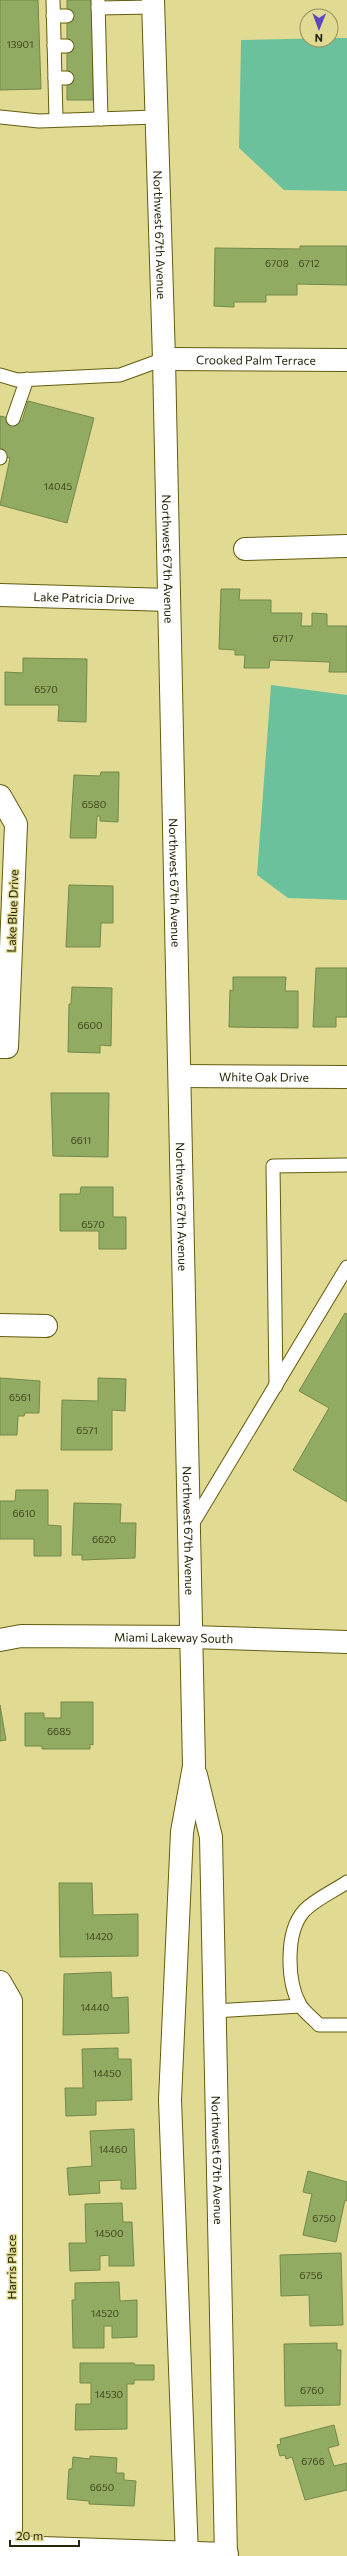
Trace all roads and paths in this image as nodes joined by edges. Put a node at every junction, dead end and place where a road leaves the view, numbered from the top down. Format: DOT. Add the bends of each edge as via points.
graph roads {
  1 [pos="53,0"];
  2 [pos="153,4"];
  3 [pos="96,10"];
  4 [pos="53,16"];
  5 [pos="67,16"];
  6 [pos="0,117"];
  7 [pos="156,117"];
  8 [pos="101,119"];
  9 [pos="56,120"];
  10 [pos="164,359"];
  11 [pos="347,360"];
  12 [pos="0,375"];
  13 [pos="27,379"];
  14 [pos="13,419"];
  15 [pos="347,546"];
  16 [pos="245,549"];
  17 [pos="0,595"];
  18 [pos="168,600"];
  19 [pos="0,796"];
  20 [pos="0,1047"];
  21 [pos="180,1076"];
  22 [pos="347,1077"];
  23 [pos="347,1166"];
  24 [pos="347,1267"];
  25 [pos="0,1325"];
  26 [pos="46,1326"];
  27 [pos="276,1386"];
  28 [pos="189,1530"];
  29 [pos="192,1637"];
  30 [pos="0,1640"];
  31 [pos="347,1642"];
  32 [pos="194,1766"];
  33 [pos="347,1882"];
  34 [pos="0,1982"];
  35 [pos="300,2006"];
  36 [pos="214,2011"];
  37 [pos="347,2025"];
  38 [pos="11,2552"];
  39 [pos="187,2554"];
  40 [pos="227,2555"];
  1 -- 4 [label="lane"];
  2 -- 3 [label="lane"];
  2 -- 7 [label="main road, Northwest 67th Avenue"];
  3 -- 8 [label="lane" via="96,77"];
  4 -- 5 [label="lane"];
  4 -- 9 [label="lane" via="60,46 61,78"];
  6 -- 9 [label="lane"];
  7 -- 8 [label="lane"];
  7 -- 10 [label="main road, Northwest 67th Avenue"];
  8 -- 9 [label="lane"];
  10 -- 11 [label="main road, Crooked Palm Terrace"];
  10 -- 13 [label="lane" via="120,375"];
  10 -- 18 [label="main road, Northwest 67th Avenue"];
  12 -- 13 [label="lane" via="17,380"];
  13 -- 14 [label="lane"];
  15 -- 16 [label="main road"];
  17 -- 18 [label="main road, Lake Patricia Drive"];
  18 -- 21 [label="main road, Northwest 67th Avenue"];
  19 -- 20 [label="main road, Lake Blue Drive" via="16,824 7,1047"];
  21 -- 22 [label="main road, White Oak Drive"];
  21 -- 28 [label="main road, Northwest 67th Avenue"];
  23 -- 27 [label="lane" via="273,1166"];
  24 -- 27 [label="lane"];
  25 -- 26 [label="main road"];
  27 -- 28 [label="lane"];
  28 -- 29 [label="main road, Northwest 67th Avenue"];
  29 -- 30 [label="main road, Miami Lakeway South" via="21,1636"];
  29 -- 31 [label="main road, Miami Lakeway South"];
  29 -- 32 [label="main road, Northwest 67th Avenue"];
  32 -- 36 [label="main road, Northwest 67th Avenue" via="210,1837"];
  32 -- 39 [label="main road, Northwest 67th Avenue" via="182,1832 170,2100"];
  33 -- 35 [label="lane" via="304,1911 292,1930 292,1979"];
  34 -- 38 [label="main road, Harris Place" via="11,2001"];
  35 -- 36 [label="lane"];
  35 -- 37 [label="lane" via="320,2025"];
  36 -- 40 [label="main road, Northwest 67th Avenue"];
  38 -- 39 [label="main road"];
  39 -- 40 [label="main road"];
}
